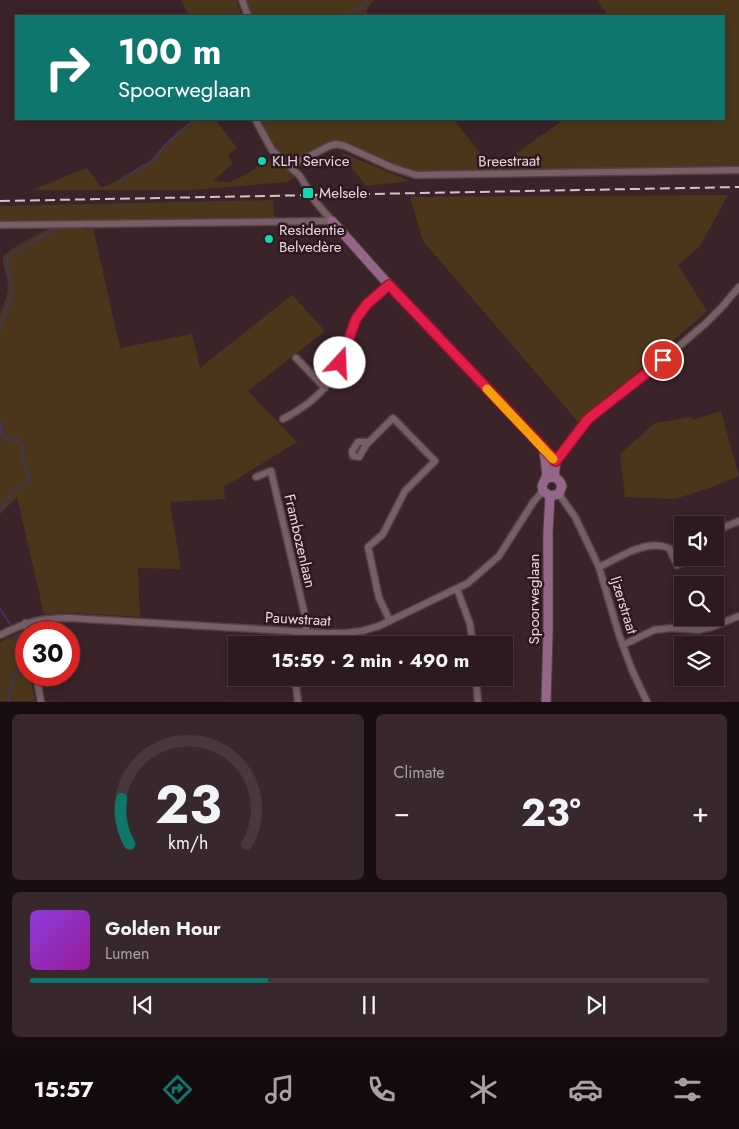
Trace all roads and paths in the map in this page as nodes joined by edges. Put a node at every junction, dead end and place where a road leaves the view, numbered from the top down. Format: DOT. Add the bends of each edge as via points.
graph roads {
  1 [pos="242,0"];
  2 [pos="248,15"];
  3 [pos="257,120"];
  4 [pos="290,166"];
  5 [pos="739,170"];
  6 [pos="332,221"];
  7 [pos="0,225"];
  8 [pos="389,285"];
  9 [pos="739,287"];
  10 [pos="296,358"];
  11 [pos="325,388"];
  12 [pos="283,419"];
  13 [pos="368,442"];
  14 [pos="543,449"];
  15 [pos="556,461"];
  16 [pos="256,477"];
  17 [pos="550,478"];
  18 [pos="551,494"];
  19 [pos="739,521"];
  20 [pos="724,527"];
  21 [pos="674,559"];
  22 [pos="599,567"];
  23 [pos="457,589"];
  24 [pos="739,616"];
  25 [pos="33,621"];
  26 [pos="390,621"];
  27 [pos="15,628"];
  28 [pos="297,632"];
  29 [pos="306,632"];
  30 [pos="0,635"];
  31 [pos="297,636"];
  32 [pos="472,636"];
  33 [pos="623,645"];
  34 [pos="38,686"];
  35 [pos="296,686"];
  36 [pos="477,686"];
  37 [pos="41,702"];
  38 [pos="298,702"];
  39 [pos="478,702"];
  40 [pos="546,702"];
  41 [pos="647,702"];
  1 -- 2 [label="street"];
  3 -- 4 [label="street" via="272,150"];
  4 -- 5 [label="street, Breestraat" via="336,144 416,175"];
  4 -- 6 [label="street"];
  6 -- 7 [label="street"];
  6 -- 8 [label="street"];
  8 -- 11 [label="street" via="367,304 356,319 340,363"];
  8 -- 14 [label="street"];
  9 -- 15 [label="street" via="722,307 649,372 588,419"];
  10 -- 11 [label="street"];
  11 -- 12 [label="street" via="302,409"];
  13 -- 26 [label="street" via="393,418 435,461 405,491 383,534 368,547 379,598"];
  14 -- 15 [label="street"];
  14 -- 17 [label="street, Spoorweglaan"];
  15 -- 17 [label="street"];
  16 -- 29 [label="street, Frambozenlaan" via="271,472 306,620"];
  17 -- 18 [label="street, Spoorweglaan" via="543,482"];
  17 -- 18 [label="street, Spoorweglaan" via="558,479 562,486"];
  18 -- 22 [label="street, Ijzerstraat" via="575,517"];
  18 -- 23 [label="street, Pauwstraat" via="534,501 499,556"];
  18 -- 40 [label="street, Spoorweglaan"];
  19 -- 20 [label="street"];
  21 -- 22 [label="street" via="669,548 642,546"];
  22 -- 33 [label="street, Ijzerstraat"];
  23 -- 26 [label="street, Pauwstraat"];
  23 -- 32 [label="street"];
  24 -- 33 [label="street" via="698,630 654,630"];
  25 -- 28 [label="street, Pauwstraat" via="69,618"];
  26 -- 29 [label="street, Pauwstraat" via="345,634"];
  27 -- 30 [label="street, Pauwstraat"];
  28 -- 29 [label="street, Pauwstraat"];
  28 -- 31 [label="street"];
  33 -- 41 [label="street, Ijzerstraat"];
  34 -- 37 [label="street"];
  35 -- 38 [label="street"];
  36 -- 39 [label="street"];
}
